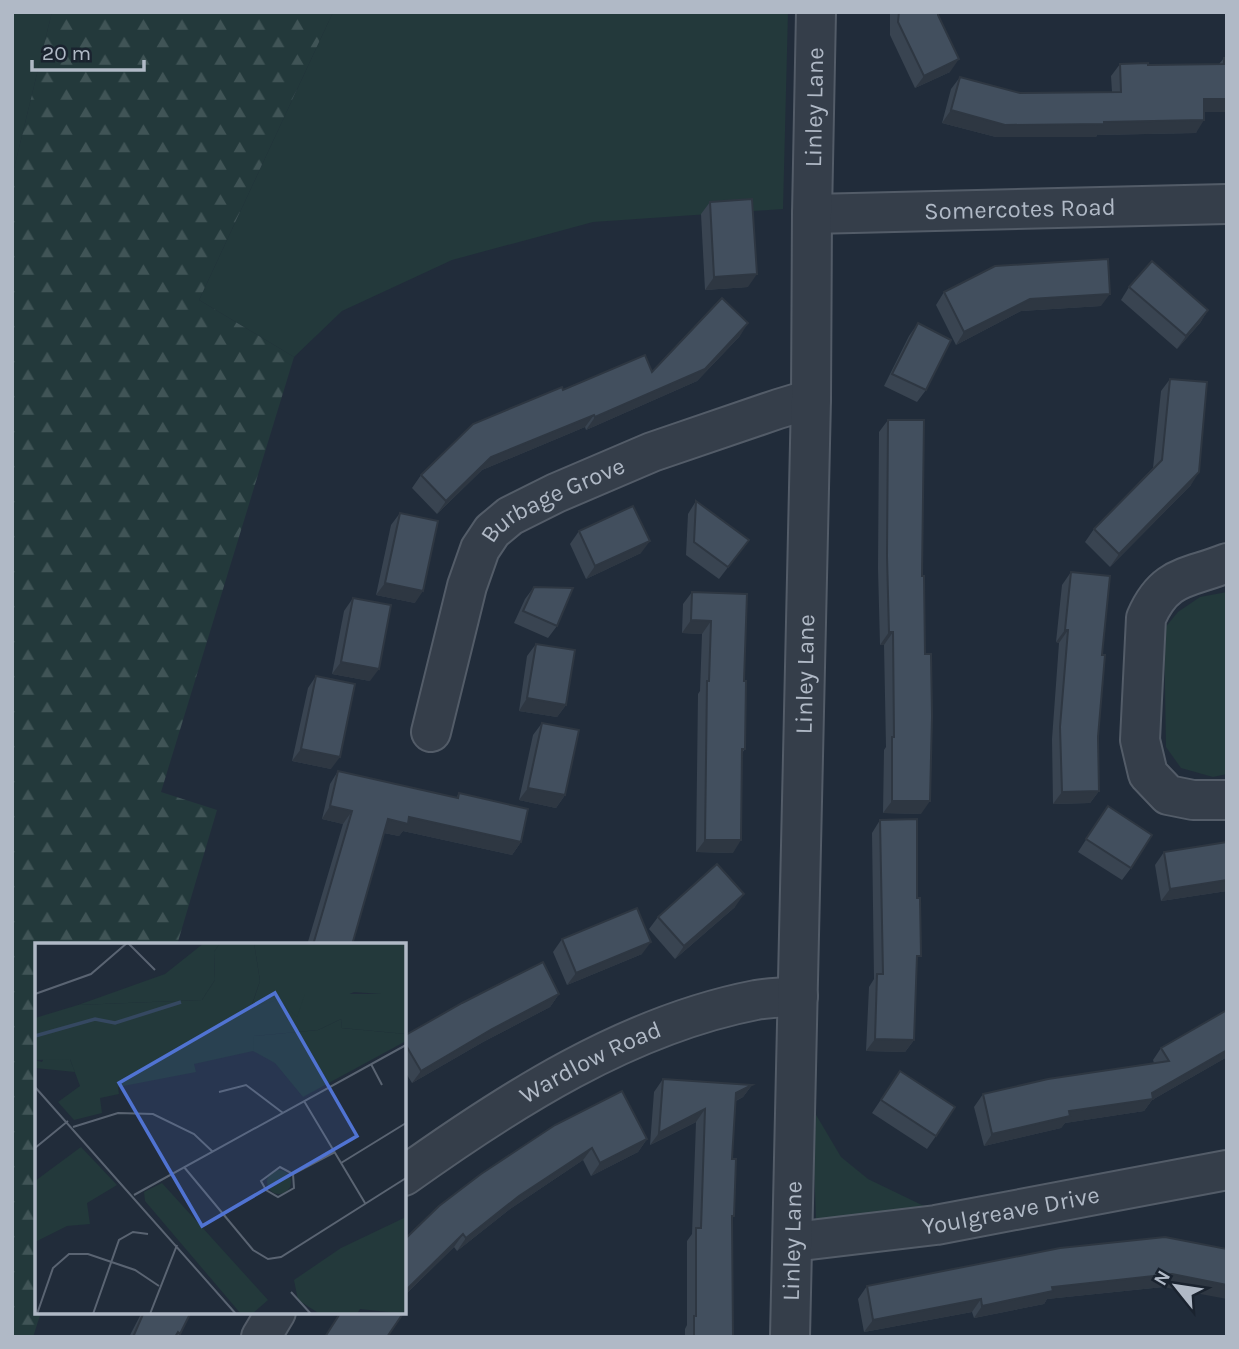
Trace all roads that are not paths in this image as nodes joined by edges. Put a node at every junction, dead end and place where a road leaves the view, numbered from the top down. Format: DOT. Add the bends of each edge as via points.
graph roads {
  1 [pos="816,12"];
  2 [pos="1227,204"];
  3 [pos="812,214"];
  4 [pos="811,399"];
  5 [pos="1227,563"];
  6 [pos="431,732"];
  7 [pos="1227,800"];
  8 [pos="798,996"];
  9 [pos="1227,1170"];
  10 [pos="406,1175"];
  11 [pos="793,1242"];
  12 [pos="275,1314"];
  13 [pos="261,1337"];
  14 [pos="790,1337"];
  1 -- 3 [label="street, Linley Lane"];
  2 -- 3 [label="street, Somercotes Road"];
  3 -- 4 [label="street, Linley Lane"];
  4 -- 6 [label="street, Burbage Grove" via="652,452 556,493 510,516 492,531 467,586"];
  4 -- 8 [label="street, Linley Lane"];
  5 -- 7 [label="street" via="1175,580 1153,602 1146,618 1140,740 1148,774 1168,794"];
  8 -- 10 [label="street, Wardlow Road" via="756,1000 686,1018 612,1048 463,1134"];
  8 -- 11 [label="street, Linley Lane"];
  9 -- 11 [label="street, Youlgreave Drive" via="936,1225"];
  11 -- 14 [label="street, Linley Lane"];
  12 -- 13 [label="street"];
}
